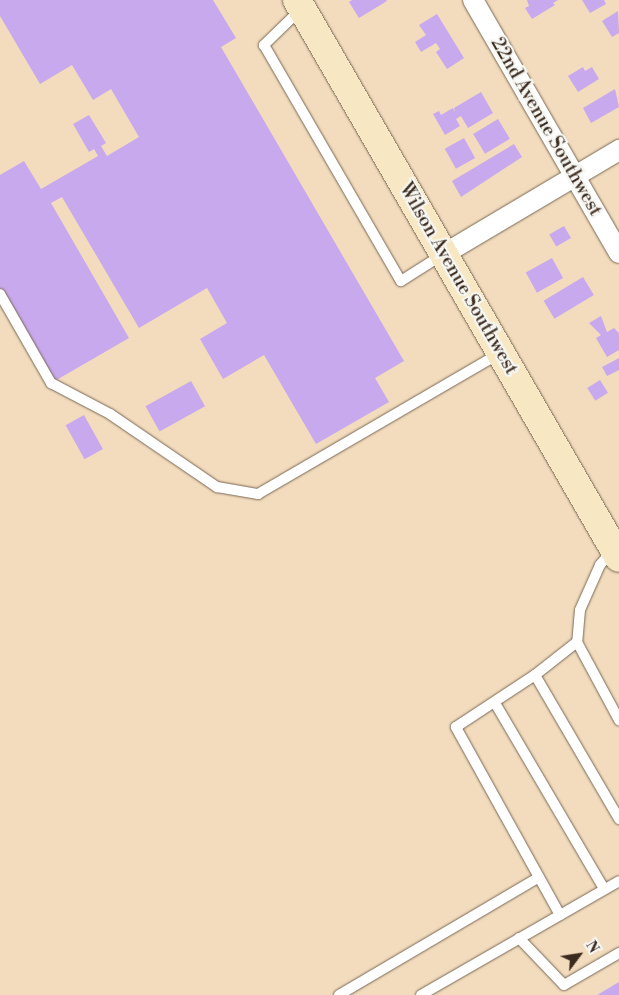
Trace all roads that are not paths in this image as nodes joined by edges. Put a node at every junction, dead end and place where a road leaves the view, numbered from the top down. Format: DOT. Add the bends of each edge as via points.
graph roads {
  1 [pos="473,0"];
  2 [pos="299,4"];
  3 [pos="619,150"];
  4 [pos="575,176"];
  5 [pos="619,253"];
  6 [pos="444,254"];
  7 [pos="0,294"];
  8 [pos="501,353"];
  9 [pos="617,553"];
  10 [pos="577,642"];
  11 [pos="535,675"];
  12 [pos="495,703"];
  13 [pos="619,720"];
  14 [pos="619,818"];
  15 [pos="539,877"];
  16 [pos="619,881"];
  17 [pos="604,889"];
  18 [pos="560,915"];
  19 [pos="519,938"];
  20 [pos="619,953"];
  21 [pos="340,995"];
  22 [pos="421,995"];
  1 -- 4 [label="street, 22nd Avenue Southwest"];
  2 -- 6 [label="main road, Wilson Avenue Southwest"];
  2 -- 6 [label="lane" via="264,45 269,54 402,281"];
  3 -- 4 [label="street"];
  4 -- 5 [label="street, 22nd Avenue Southwest"];
  4 -- 6 [label="street"];
  6 -- 8 [label="main road, Wilson Avenue Southwest"];
  7 -- 8 [label="lane" via="51,383 110,414 217,487 258,494"];
  8 -- 9 [label="main road, Wilson Avenue Southwest"];
  9 -- 10 [label="lane" via="600,564 580,610"];
  10 -- 11 [label="lane"];
  10 -- 13 [label="lane"];
  11 -- 12 [label="lane"];
  11 -- 14 [label="lane"];
  12 -- 15 [label="lane" via="456,728"];
  12 -- 17 [label="lane"];
  15 -- 18 [label="lane"];
  15 -- 21 [label="lane"];
  16 -- 17 [label="lane"];
  17 -- 18 [label="lane"];
  18 -- 19 [label="lane"];
  19 -- 20 [label="lane" via="564,985"];
  19 -- 22 [label="lane"];
}
